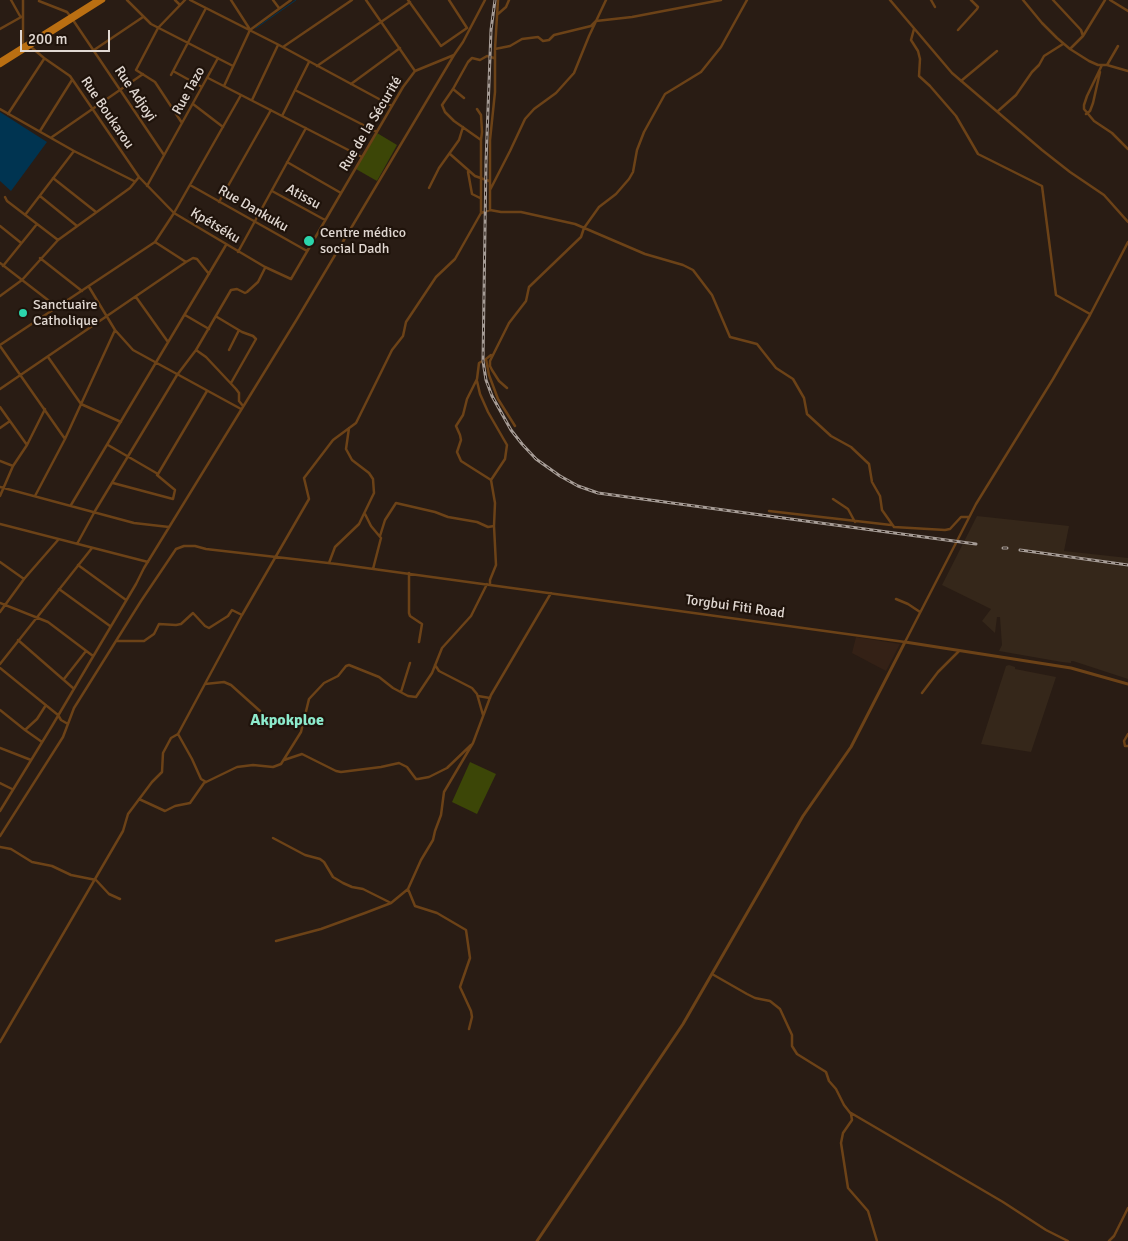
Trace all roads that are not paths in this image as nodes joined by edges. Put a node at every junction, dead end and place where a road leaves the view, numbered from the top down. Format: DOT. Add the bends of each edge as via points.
graph roads {
  1 [pos="11,0"];
  2 [pos="23,0"];
  3 [pos="101,0"];
  4 [pos="127,0"];
  5 [pos="175,0"];
  6 [pos="185,0"];
  7 [pos="190,0"];
  8 [pos="231,0"];
  9 [pos="273,0"];
  10 [pos="291,0"];
  11 [pos="352,0"];
  12 [pos="366,0"];
  13 [pos="449,0"];
  14 [pos="485,0"];
  15 [pos="498,0"];
  16 [pos="509,0"];
  17 [pos="606,0"];
  18 [pos="721,0"];
  19 [pos="747,0"];
  20 [pos="931,0"];
  21 [pos="971,0"];
  22 [pos="1023,0"];
  23 [pos="1053,0"];
  24 [pos="1106,0"];
  25 [pos="1110,0"];
  26 [pos="39,1"];
  27 [pos="409,1"];
  28 [pos="892,1"];
  29 [pos="180,5"];
  30 [pos="935,7"];
  31 [pos="206,8"];
  32 [pos="279,8"];
  33 [pos="1128,12"];
  34 [pos="498,14"];
  35 [pos="22,16"];
  36 [pos="143,17"];
  37 [pos="72,18"];
  38 [pos="596,21"];
  39 [pos="381,22"];
  40 [pos="0,28"];
  41 [pos="158,28"];
  42 [pos="468,29"];
  43 [pos="914,29"];
  44 [pos="250,30"];
  45 [pos="958,30"];
  46 [pos="1083,36"];
  47 [pos="188,43"];
  48 [pos="1063,44"];
  49 [pos="30,45"];
  50 [pos="278,45"];
  51 [pos="1118,46"];
  52 [pos="283,48"];
  53 [pos="400,48"];
  54 [pos="24,49"];
  55 [pos="494,49"];
  56 [pos="1070,49"];
  57 [pos="94,50"];
  58 [pos="997,51"];
  59 [pos="454,55"];
  60 [pos="44,58"];
  61 [pos="218,58"];
  62 [pos="495,58"];
  63 [pos="0,61"];
  64 [pos="309,62"];
  65 [pos="0,65"];
  66 [pos="1102,65"];
  67 [pos="1107,65"];
  68 [pos="233,66"];
  69 [pos="317,66"];
  70 [pos="415,70"];
  71 [pos="1100,70"];
  72 [pos="173,71"];
  73 [pos="1128,71"];
  74 [pos="143,74"];
  75 [pos="170,75"];
  76 [pos="208,78"];
  77 [pos="72,80"];
  78 [pos="961,81"];
  79 [pos="351,84"];
  80 [pos="224,86"];
  81 [pos="202,88"];
  82 [pos="453,89"];
  83 [pos="120,90"];
  84 [pos="295,90"];
  85 [pos="241,95"];
  86 [pos="464,98"];
  87 [pos="252,100"];
  88 [pos="193,104"];
  89 [pos="392,106"];
  90 [pos="92,108"];
  91 [pos="0,109"];
  92 [pos="477,109"];
  93 [pos="271,110"];
  94 [pos="998,111"];
  95 [pos="8,114"];
  96 [pos="1086,114"];
  97 [pos="282,116"];
  98 [pos="182,123"];
  99 [pos="223,127"];
  100 [pos="463,127"];
  101 [pos="306,128"];
  102 [pos="40,131"];
  103 [pos="377,132"];
  104 [pos="52,138"];
  105 [pos="481,140"];
  106 [pos="1128,149"];
  107 [pos="74,151"];
  108 [pos="450,154"];
  109 [pos="164,155"];
  110 [pos="362,158"];
  111 [pos="287,162"];
  112 [pos="468,170"];
  113 [pos="139,177"];
  114 [pos="53,178"];
  115 [pos="481,178"];
  116 [pos="134,181"];
  117 [pos="490,182"];
  118 [pos="190,185"];
  119 [pos="147,186"];
  120 [pos="429,188"];
  121 [pos="490,190"];
  122 [pos="272,191"];
  123 [pos="341,193"];
  124 [pos="40,196"];
  125 [pos="5,197"];
  126 [pos="481,198"];
  127 [pos="219,202"];
  128 [pos="490,210"];
  129 [pos="96,212"];
  130 [pos="174,213"];
  131 [pos="481,213"];
  132 [pos="25,215"];
  133 [pos="325,220"];
  134 [pos="254,222"];
  135 [pos="1128,222"];
  136 [pos="37,224"];
  137 [pos="0,226"];
  138 [pos="77,226"];
  139 [pos="584,228"];
  140 [pos="58,240"];
  141 [pos="155,242"];
  142 [pos="1128,242"];
  143 [pos="21,243"];
  144 [pos="226,245"];
  145 [pos="307,251"];
  146 [pos="238,252"];
  147 [pos="40,258"];
  148 [pos="186,262"];
  149 [pos="0,263"];
  150 [pos="3,266"];
  151 [pos="265,267"];
  152 [pos="209,274"];
  153 [pos="291,279"];
  154 [pos="22,280"];
  155 [pos="88,286"];
  156 [pos="82,290"];
  157 [pos="0,296"];
  158 [pos="136,297"];
  159 [pos="57,307"];
  160 [pos="185,315"];
  161 [pos="1090,315"];
  162 [pos="108,316"];
  163 [pos="216,317"];
  164 [pos="209,328"];
  165 [pos="115,330"];
  166 [pos="239,330"];
  167 [pos="168,343"];
  168 [pos="0,345"];
  169 [pos="196,350"];
  170 [pos="229,350"];
  171 [pos="494,352"];
  172 [pos="48,358"];
  173 [pos="486,359"];
  174 [pos="156,364"];
  175 [pos="177,375"];
  176 [pos="22,376"];
  177 [pos="477,379"];
  178 [pos="231,383"];
  179 [pos="507,388"];
  180 [pos="0,389"];
  181 [pos="207,391"];
  182 [pos="81,404"];
  183 [pos="0,407"];
  184 [pos="242,408"];
  185 [pos="45,410"];
  186 [pos="10,422"];
  187 [pos="121,422"];
  188 [pos="515,426"];
  189 [pos="0,428"];
  190 [pos="349,428"];
  191 [pos="64,439"];
  192 [pos="27,445"];
  193 [pos="108,445"];
  194 [pos="128,458"];
  195 [pos="0,460"];
  196 [pos="14,466"];
  197 [pos="157,474"];
  198 [pos="491,480"];
  199 [pos="113,483"];
  200 [pos="2,487"];
  201 [pos="0,496"];
  202 [pos="36,496"];
  203 [pos="833,499"];
  204 [pos="72,505"];
  205 [pos="769,511"];
  206 [pos="95,512"];
  207 [pos="364,513"];
  208 [pos="969,517"];
  209 [pos="855,522"];
  210 [pos="0,524"];
  211 [pos="494,526"];
  212 [pos="893,526"];
  213 [pos="169,527"];
  214 [pos="380,536"];
  215 [pos="58,540"];
  216 [pos="77,544"];
  217 [pos="92,548"];
  218 [pos="277,556"];
  219 [pos="0,562"];
  220 [pos="148,562"];
  221 [pos="329,563"];
  222 [pos="78,565"];
  223 [pos="373,569"];
  224 [pos="409,574"];
  225 [pos="24,579"];
  226 [pos="488,584"];
  227 [pos="59,588"];
  228 [pos="551,593"];
  229 [pos="896,599"];
  230 [pos="126,600"];
  231 [pos="0,603"];
  232 [pos="6,605"];
  233 [pos="0,612"];
  234 [pos="920,612"];
  235 [pos="242,615"];
  236 [pos="36,616"];
  237 [pos="110,626"];
  238 [pos="18,640"];
  239 [pos="116,640"];
  240 [pos="419,642"];
  241 [pos="905,642"];
  242 [pos="86,651"];
  243 [pos="958,651"];
  244 [pos="93,656"];
  245 [pos="410,663"];
  246 [pos="0,664"];
  247 [pos="435,665"];
  248 [pos="0,668"];
  249 [pos="439,671"];
  250 [pos="432,673"];
  251 [pos="64,679"];
  252 [pos="205,684"];
  253 [pos="1128,684"];
  254 [pos="74,688"];
  255 [pos="401,692"];
  256 [pos="922,693"];
  257 [pos="478,696"];
  258 [pos="490,698"];
  259 [pos="46,705"];
  260 [pos="0,710"];
  261 [pos="260,711"];
  262 [pos="58,715"];
  263 [pos="483,716"];
  264 [pos="68,724"];
  265 [pos="25,730"];
  266 [pos="178,734"];
  267 [pos="1128,734"];
  268 [pos="42,742"];
  269 [pos="473,743"];
  270 [pos="1128,746"];
  271 [pos="0,748"];
  272 [pos="31,760"];
  273 [pos="283,761"];
  274 [pos="206,782"];
  275 [pos="0,783"];
  276 [pos="12,789"];
  277 [pos="138,799"];
  278 [pos="0,811"];
  279 [pos="0,836"];
  280 [pos="273,838"];
  281 [pos="0,847"];
  282 [pos="96,880"];
  283 [pos="408,889"];
  284 [pos="120,899"];
  285 [pos="391,903"];
  286 [pos="276,941"];
  287 [pos="712,974"];
  288 [pos="469,1029"];
  289 [pos="0,1042"];
  290 [pos="849,1112"];
  291 [pos="1128,1208"];
  292 [pos="537,1241"];
  293 [pos="876,1241"];
  294 [pos="1068,1241"];
  295 [pos="1109,1241"];
  1 -- 35 [label="street"];
  2 -- 35 [label="street"];
  3 -- 37 [label="highway"];
  4 -- 36 [label="street"];
  5 -- 29 [label="street"];
  6 -- 29 [label="street"];
  7 -- 31 [label="street"];
  8 -- 44 [label="street"];
  9 -- 32 [label="street"];
  10 -- 32 [label="street"];
  11 -- 52 [label="street"];
  12 -- 39 [label="street"];
  13 -- 42 [label="street"];
  14 -- 42 [label="street"];
  15 -- 34 [label="street"];
  16 -- 34 [label="street"];
  17 -- 38 [label="street"];
  18 -- 38 [label="street"];
  19 -- 139 [label="street" via="721,47 700,72 665,94 644,132 633,172 616,194 599,207"];
  20 -- 30 [label="street"];
  21 -- 45 [label="street" via="978,9"];
  22 -- 48 [label="street"];
  23 -- 46 [label="street"];
  24 -- 46 [label="street"];
  25 -- 33 [label="street"];
  26 -- 37 [label="street" via="67,12"];
  27 -- 39 [label="street"];
  27 -- 42 [label="street" via="441,46"];
  28 -- 43 [label="street"];
  29 -- 41 [label="street"];
  31 -- 44 [label="street"];
  31 -- 47 [label="street"];
  32 -- 44 [label="street"];
  34 -- 55 [label="street"];
  35 -- 40 [label="street"];
  35 -- 54 [label="street"];
  36 -- 41 [label="street"];
  36 -- 57 [label="street"];
  37 -- 49 [label="highway"];
  37 -- 57 [label="street, Rue Adjoyi"];
  38 -- 55 [label="street" via="591,26 554,35 549,40 522,39 510,46"];
  38 -- 121 [label="street" via="574,73 556,94 525,119"];
  39 -- 53 [label="street"];
  39 -- 69 [label="street"];
  41 -- 47 [label="street"];
  41 -- 74 [label="street" via="136,70"];
  42 -- 59 [label="street"];
  43 -- 78 [label="street"];
  43 -- 161 [label="street" via="911,40 919,56 919,76 956,116 978,154 1042,186 1056,295"];
  44 -- 50 [label="street"];
  44 -- 68 [label="street"];
  46 -- 56 [label="street"];
  47 -- 61 [label="street"];
  47 -- 72 [label="street"];
  48 -- 56 [label="street"];
  48 -- 94 [label="street" via="1044,56 1016,95"];
  49 -- 54 [label="highway"];
  49 -- 60 [label="street, Rue Boukarou"];
  50 -- 52 [label="street"];
  50 -- 87 [label="street"];
  51 -- 67 [label="street"];
  52 -- 64 [label="street"];
  53 -- 70 [label="street"];
  53 -- 79 [label="street"];
  54 -- 63 [label="highway"];
  54 -- 65 [label="highway"];
  55 -- 62 [label="street"];
  56 -- 66 [label="street"];
  57 -- 83 [label="street, Rue Adjoyi"];
  58 -- 78 [label="street"];
  59 -- 70 [label="street, Rue de la Sécurité"];
  59 -- 184 [label="street"];
  60 -- 77 [label="street, Rue Boukarou"];
  60 -- 95 [label="street"];
  61 -- 68 [label="street"];
  61 -- 76 [label="street, Rue Tazo"];
  62 -- 82 [label="street" via="472,58"];
  62 -- 117 [label="street"];
  64 -- 69 [label="street"];
  64 -- 84 [label="street"];
  66 -- 67 [label="street"];
  66 -- 71 [label="street"];
  67 -- 73 [label="street"];
  68 -- 80 [label="street"];
  69 -- 79 [label="street"];
  70 -- 89 [label="street, Rue de la Sécurité"];
  71 -- 96 [label="street" via="1093,103"];
  71 -- 96 [label="street" via="1084,105"];
  72 -- 75 [label="street"];
  72 -- 81 [label="street"];
  74 -- 83 [label="street"];
  74 -- 98 [label="street" via="155,82"];
  76 -- 80 [label="street"];
  76 -- 81 [label="street, Rue Tazo"];
  77 -- 90 [label="street, Rue Boukarou"];
  77 -- 102 [label="street"];
  78 -- 94 [label="street"];
  79 -- 89 [label="street"];
  80 -- 85 [label="street"];
  81 -- 88 [label="street, Rue Tazo"];
  82 -- 86 [label="street"];
  82 -- 100 [label="street" via="442,108"];
  83 -- 90 [label="street"];
  83 -- 109 [label="street, Rue Adjoyi"];
  84 -- 97 [label="street"];
  84 -- 103 [label="street"];
  85 -- 87 [label="street"];
  85 -- 99 [label="street"];
  87 -- 93 [label="street"];
  88 -- 98 [label="street, Rue Tazo"];
  88 -- 99 [label="street"];
  89 -- 103 [label="street, Rue de la Sécurité"];
  90 -- 104 [label="street"];
  90 -- 113 [label="street, Rue Boukarou"];
  91 -- 95 [label="street"];
  92 -- 105 [label="street" via="482,122"];
  93 -- 97 [label="street"];
  93 -- 127 [label="street"];
  94 -- 135 [label="street" via="1070,172 1104,195"];
  95 -- 102 [label="street"];
  96 -- 106 [label="street"];
  97 -- 101 [label="street"];
  98 -- 109 [label="street, Rue Tazo"];
  99 -- 118 [label="street"];
  100 -- 105 [label="street"];
  100 -- 108 [label="street"];
  101 -- 110 [label="street"];
  101 -- 111 [label="street"];
  102 -- 104 [label="street"];
  103 -- 110 [label="street, Rue de la Sécurité"];
  104 -- 107 [label="street"];
  105 -- 115 [label="street"];
  107 -- 114 [label="street"];
  107 -- 116 [label="street"];
  108 -- 112 [label="street"];
  108 -- 120 [label="street"];
  109 -- 119 [label="street, Rue Tazo"];
  110 -- 123 [label="street, Rue de la Sécurité"];
  111 -- 122 [label="street"];
  111 -- 123 [label="street"];
  112 -- 115 [label="street"];
  112 -- 126 [label="street" via="472,194"];
  113 -- 116 [label="street"];
  113 -- 119 [label="street, Kpétséku"];
  114 -- 124 [label="street"];
  114 -- 129 [label="street"];
  115 -- 117 [label="street"];
  115 -- 126 [label="street"];
  116 -- 129 [label="street" via="130,188"];
  117 -- 121 [label="street"];
  118 -- 127 [label="street, Rue Dankuku"];
  118 -- 130 [label="street"];
  119 -- 130 [label="street, Kpétséku"];
  121 -- 128 [label="street"];
  122 -- 133 [label="street, Atissu"];
  122 -- 134 [label="street"];
  123 -- 133 [label="street, Rue de la Sécurité"];
  124 -- 132 [label="street"];
  124 -- 138 [label="street"];
  125 -- 132 [label="street"];
  126 -- 131 [label="street"];
  127 -- 134 [label="street, Rue Dankuku"];
  128 -- 131 [label="street"];
  128 -- 139 [label="street" via="521,212"];
  129 -- 138 [label="street"];
  130 -- 141 [label="street"];
  130 -- 144 [label="street, Kpétséku"];
  131 -- 190 [label="street" via="455,259 436,278 406,322 403,336 392,350 356,423"];
  132 -- 136 [label="street"];
  133 -- 145 [label="street, Rue de la Sécurité"];
  134 -- 145 [label="street, Rue Dankuku"];
  134 -- 146 [label="street"];
  136 -- 140 [label="street"];
  136 -- 143 [label="street"];
  137 -- 143 [label="street"];
  138 -- 140 [label="street"];
  139 -- 171 [label="street" via="581,237 529,287 526,301 513,317"];
  139 -- 212 [label="street" via="645,254 694,270 712,295 730,337 757,344 776,368 793,380 804,398 808,414 869,464 882,510"];
  140 -- 147 [label="street"];
  141 -- 148 [label="street"];
  141 -- 155 [label="street"];
  142 -- 161 [label="street"];
  143 -- 150 [label="street"];
  144 -- 146 [label="street, Kpétséku"];
  144 -- 152 [label="street"];
  145 -- 153 [label="street, Rue de la Sécurité"];
  146 -- 151 [label="street, Kpétséku"];
  147 -- 154 [label="street"];
  147 -- 156 [label="street"];
  148 -- 152 [label="street" via="197,259"];
  148 -- 158 [label="street"];
  149 -- 150 [label="street"];
  150 -- 154 [label="street"];
  151 -- 153 [label="street, Kpétséku"];
  151 -- 163 [label="street" via="258,282 248,292 231,290"];
  152 -- 160 [label="street"];
  154 -- 157 [label="street"];
  154 -- 159 [label="street"];
  155 -- 156 [label="street"];
  155 -- 162 [label="street"];
  156 -- 159 [label="street"];
  158 -- 162 [label="street"];
  158 -- 167 [label="street"];
  159 -- 168 [label="street"];
  160 -- 164 [label="street"];
  160 -- 167 [label="street"];
  161 -- 208 [label="street"];
  162 -- 165 [label="street"];
  162 -- 172 [label="street"];
  163 -- 164 [label="street"];
  163 -- 166 [label="street"];
  164 -- 169 [label="street"];
  165 -- 174 [label="street" via="132,350"];
  165 -- 182 [label="street"];
  166 -- 170 [label="street"];
  166 -- 178 [label="street" via="256,340"];
  167 -- 174 [label="street"];
  168 -- 176 [label="street"];
  169 -- 175 [label="street"];
  169 -- 178 [label="street"];
  171 -- 173 [label="street"];
  171 -- 179 [label="street" via="490,366"];
  172 -- 176 [label="street"];
  172 -- 182 [label="street"];
  173 -- 177 [label="street" via="479,363"];
  173 -- 188 [label="street" via="498,399"];
  174 -- 175 [label="street"];
  174 -- 187 [label="street"];
  175 -- 181 [label="street"];
  175 -- 194 [label="street"];
  176 -- 180 [label="street"];
  176 -- 185 [label="street"];
  177 -- 198 [label="street" via="488,412 507,445 505,459"];
  177 -- 198 [label="street" via="456,426 461,440 457,452 461,460"];
  178 -- 184 [label="street" via="238,392"];
  181 -- 184 [label="street"];
  181 -- 197 [label="street"];
  182 -- 187 [label="street"];
  182 -- 191 [label="street"];
  183 -- 186 [label="street"];
  184 -- 213 [label="street"];
  185 -- 191 [label="street"];
  185 -- 192 [label="street"];
  186 -- 189 [label="street"];
  186 -- 192 [label="street"];
  187 -- 193 [label="street"];
  190 -- 207 [label="street" via="346,443 349,456 368,473 374,486 372,499"];
  190 -- 218 [label="street" via="333,440 304,478 309,499"];
  191 -- 202 [label="street"];
  192 -- 196 [label="street"];
  193 -- 194 [label="street"];
  193 -- 204 [label="street"];
  194 -- 197 [label="street"];
  194 -- 199 [label="street"];
  195 -- 196 [label="street"];
  196 -- 200 [label="street"];
  197 -- 199 [label="street" via="175,490 173,499"];
  198 -- 211 [label="street"];
  199 -- 206 [label="street"];
  200 -- 201 [label="street"];
  200 -- 202 [label="street"];
  202 -- 204 [label="street"];
  203 -- 209 [label="street" via="848,509"];
  204 -- 206 [label="street"];
  205 -- 209 [label="street"];
  206 -- 213 [label="street"];
  206 -- 216 [label="street"];
  207 -- 214 [label="street"];
  207 -- 221 [label="street" via="358,524 335,547"];
  208 -- 212 [label="street" via="961,517 945,530"];
  208 -- 234 [label="street"];
  209 -- 212 [label="street"];
  210 -- 215 [label="street"];
  211 -- 214 [label="street" via="448,518 396,503"];
  211 -- 226 [label="street" via="496,564"];
  213 -- 220 [label="street"];
  214 -- 223 [label="street"];
  215 -- 216 [label="street"];
  215 -- 225 [label="street"];
  216 -- 217 [label="street"];
  217 -- 220 [label="street"];
  217 -- 222 [label="street"];
  218 -- 221 [label="street, Torgbui Fiti Road"];
  218 -- 235 [label="street"];
  218 -- 239 [label="street, Torgbui Fiti Road" via="195,546 176,549"];
  219 -- 225 [label="street"];
  220 -- 230 [label="street"];
  221 -- 223 [label="street, Torgbui Fiti Road"];
  222 -- 227 [label="street"];
  222 -- 230 [label="street"];
  223 -- 224 [label="street, Torgbui Fiti Road"];
  224 -- 226 [label="street, Torgbui Fiti Road"];
  224 -- 240 [label="street" via="409,613 422,624"];
  225 -- 232 [label="street"];
  226 -- 228 [label="street, Torgbui Fiti Road"];
  226 -- 247 [label="street" via="471,616 442,648"];
  227 -- 236 [label="street"];
  227 -- 237 [label="street"];
  228 -- 241 [label="street, Torgbui Fiti Road"];
  228 -- 258 [label="street"];
  229 -- 234 [label="street"];
  230 -- 237 [label="street"];
  231 -- 232 [label="street"];
  232 -- 233 [label="street"];
  232 -- 236 [label="street"];
  234 -- 241 [label="street"];
  235 -- 239 [label="street" via="232,610 209,628 193,613 180,624 159,624 154,634 144,641"];
  235 -- 252 [label="street"];
  236 -- 238 [label="street"];
  236 -- 242 [label="street"];
  237 -- 244 [label="street"];
  238 -- 246 [label="street"];
  238 -- 251 [label="street"];
  239 -- 264 [label="street, Torgbui Fiti Road" via="74,708"];
  241 -- 243 [label="street, Torgbui Fiti Road"];
  241 -- 287 [label="street" via="851,747 803,816"];
  242 -- 244 [label="street"];
  242 -- 251 [label="street"];
  243 -- 253 [label="street, Torgbui Fiti Road" via="1071,668"];
  243 -- 256 [label="street"];
  244 -- 254 [label="street"];
  245 -- 255 [label="street"];
  247 -- 249 [label="street"];
  247 -- 250 [label="street"];
  248 -- 259 [label="street"];
  249 -- 250 [label="street"];
  249 -- 257 [label="street" via="472,688"];
  250 -- 255 [label="street" via="416,697"];
  251 -- 254 [label="street"];
  252 -- 261 [label="street" via="224,682 231,685"];
  252 -- 266 [label="street"];
  254 -- 262 [label="street"];
  255 -- 273 [label="street" via="358,667 346,666 309,699 301,732"];
  257 -- 258 [label="street"];
  257 -- 263 [label="street"];
  258 -- 263 [label="street"];
  259 -- 262 [label="street"];
  259 -- 265 [label="street"];
  260 -- 265 [label="street"];
  262 -- 264 [label="street"];
  262 -- 268 [label="street"];
  263 -- 269 [label="street"];
  264 -- 279 [label="street, Torgbui Fiti Road"];
  265 -- 268 [label="street"];
  266 -- 274 [label="street" via="200,780"];
  266 -- 277 [label="street" via="171,738 163,753 162,772"];
  267 -- 270 [label="street" via="1124,742"];
  268 -- 272 [label="street"];
  269 -- 273 [label="street" via="447,768 418,779 399,763 341,772 302,754"];
  269 -- 283 [label="street" via="444,792 433,840"];
  271 -- 272 [label="street"];
  272 -- 276 [label="street"];
  273 -- 274 [label="street" via="273,767 237,767"];
  274 -- 277 [label="street" via="190,803 164,811"];
  275 -- 276 [label="street"];
  276 -- 278 [label="street"];
  277 -- 282 [label="street"];
  280 -- 285 [label="street" via="320,859 333,877 343,883"];
  281 -- 282 [label="street" via="11,849 32,862"];
  282 -- 284 [label="street" via="109,894"];
  282 -- 289 [label="street"];
  283 -- 285 [label="street"];
  283 -- 288 [label="street" via="415,906 437,913 466,930 470,958 460,986 471,1011"];
  285 -- 286 [label="street" via="321,929"];
  287 -- 290 [label="street" via="747,994 770,1001 780,1009 797,1054 826,1072"];
  287 -- 292 [label="street" via="683,1024"];
  290 -- 293 [label="street" via="852,1120 843,1133 841,1143 846,1179 848,1188 868,1211"];
  290 -- 294 [label="street"];
  291 -- 295 [label="street"];
}
